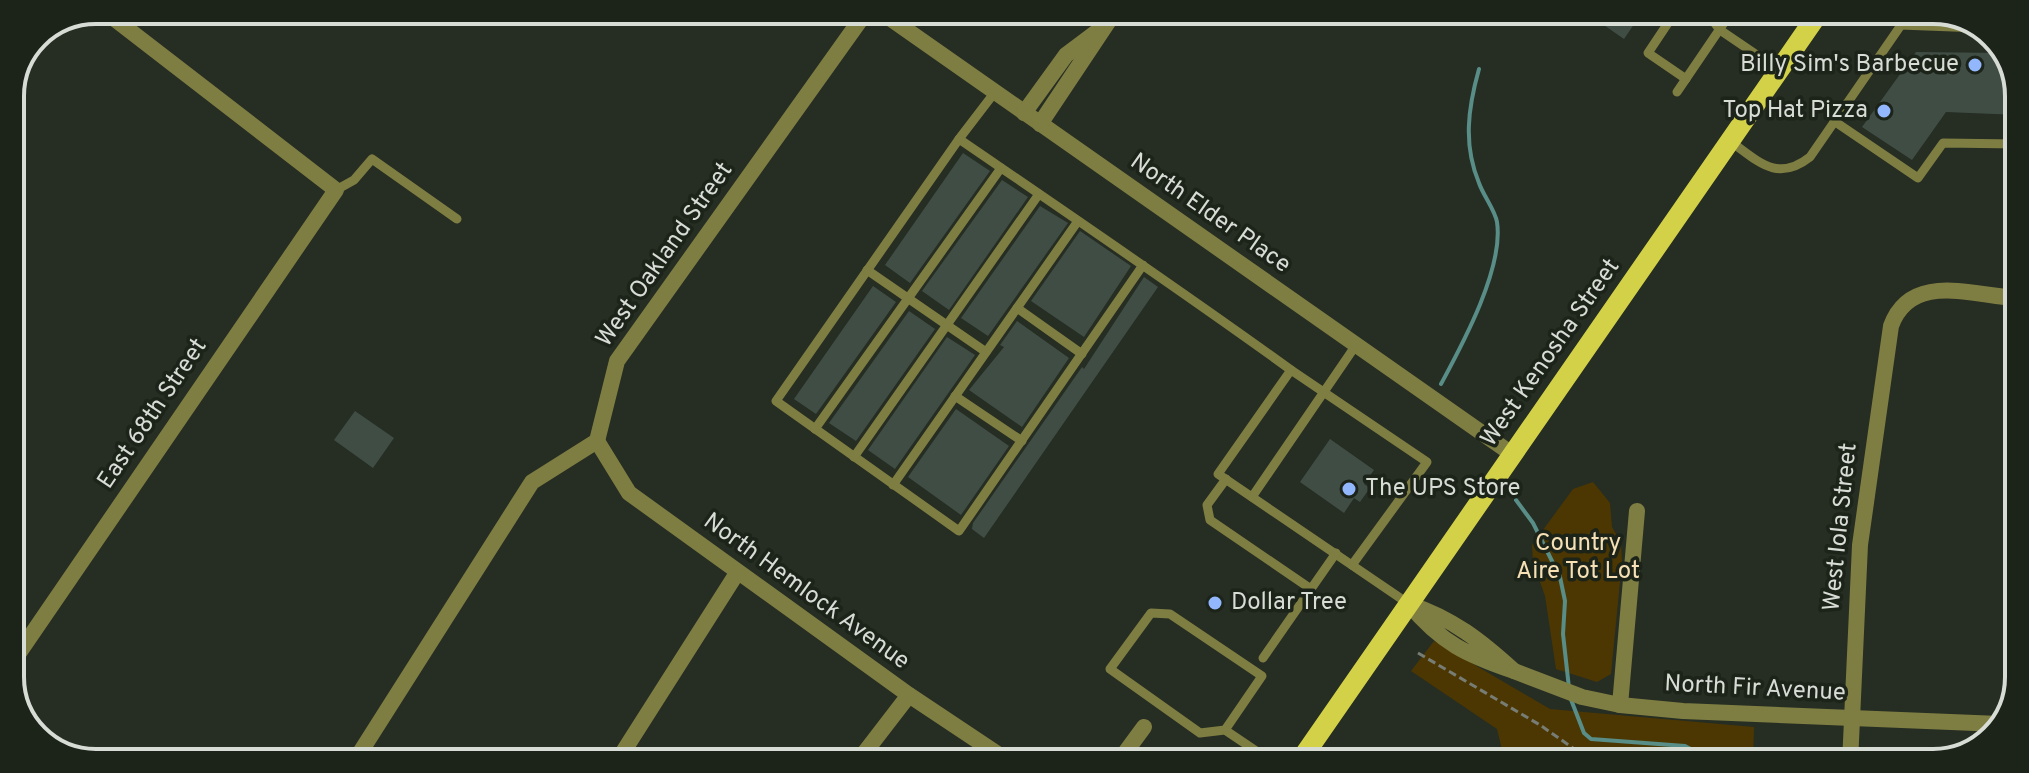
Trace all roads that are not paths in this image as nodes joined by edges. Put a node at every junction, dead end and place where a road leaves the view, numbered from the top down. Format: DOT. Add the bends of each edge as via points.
graph roads {
  1 [pos="121,24"];
  2 [pos="857,24"];
  3 [pos="898,24"];
  4 [pos="1106,24"];
  5 [pos="1667,24"];
  6 [pos="1716,24"];
  7 [pos="1724,24"];
  8 [pos="1811,24"];
  9 [pos="1900,25"];
  10 [pos="1951,27"];
  11 [pos="1103,28"];
  12 [pos="1720,30"];
  13 [pos="1779,70"];
  14 [pos="1050,76"];
  15 [pos="1686,79"];
  16 [pos="1065,86"];
  17 [pos="995,92"];
  18 [pos="1677,92"];
  19 [pos="1024,113"];
  20 [pos="1834,121"];
  21 [pos="1040,124"];
  22 [pos="959,139"];
  23 [pos="1730,141"];
  24 [pos="2005,144"];
  25 [pos="1001,168"];
  26 [pos="336,190"];
  27 [pos="1039,194"];
  28 [pos="457,219"];
  29 [pos="1078,221"];
  30 [pos="1143,265"];
  31 [pos="867,270"];
  32 [pos="2005,297"];
  33 [pos="908,298"];
  34 [pos="1017,308"];
  35 [pos="947,325"];
  36 [pos="1356,345"];
  37 [pos="986,352"];
  38 [pos="1082,354"];
  39 [pos="1291,370"];
  40 [pos="1324,391"];
  41 [pos="955,396"];
  42 [pos="815,429"];
  43 [pos="597,441"];
  44 [pos="1022,441"];
  45 [pos="1512,454"];
  46 [pos="854,457"];
  47 [pos="1226,479"];
  48 [pos="893,485"];
  49 [pos="1252,497"];
  50 [pos="1637,511"];
  51 [pos="1336,553"];
  52 [pos="1352,565"];
  53 [pos="737,573"];
  54 [pos="1311,589"];
  55 [pos="1409,604"];
  56 [pos="24,646"];
  57 [pos="1263,658"];
  58 [pos="909,695"];
  59 [pos="1620,705"];
  60 [pos="1851,718"];
  61 [pos="1988,724"];
  62 [pos="1144,727"];
  63 [pos="1225,730"];
  64 [pos="362,749"];
  65 [pos="625,749"];
  66 [pos="867,749"];
  67 [pos="990,749"];
  68 [pos="1128,749"];
  69 [pos="1253,749"];
  70 [pos="1308,749"];
  71 [pos="1850,749"];
  1 -- 26 [label="street"];
  2 -- 43 [label="street, West Oakland Street" via="617,361"];
  3 -- 17 [label="street, North Elder Place"];
  4 -- 11 [label="street"];
  5 -- 15 [label="lane" via="1648,53"];
  6 -- 12 [label="lane"];
  7 -- 12 [label="lane"];
  8 -- 13 [label="main road, West Kenosha Street"];
  9 -- 10 [label="lane"];
  9 -- 20 [label="lane"];
  11 -- 14 [label="street" via="1066,55"];
  11 -- 16 [label="street"];
  12 -- 13 [label="lane"];
  12 -- 15 [label="lane"];
  13 -- 23 [label="main road, West Kenosha Street"];
  14 -- 16 [label="lane"];
  14 -- 19 [label="street"];
  15 -- 18 [label="lane"];
  16 -- 21 [label="street"];
  17 -- 19 [label="street, North Elder Place"];
  17 -- 22 [label="lane"];
  19 -- 21 [label="street, North Elder Place"];
  20 -- 23 [label="lane" via="1810,157 1786,170 1761,162"];
  20 -- 24 [label="lane" via="1918,178 1943,143"];
  21 -- 36 [label="street, North Elder Place"];
  22 -- 25 [label="lane"];
  22 -- 31 [label="lane"];
  23 -- 45 [label="main road, West Kenosha Street"];
  25 -- 27 [label="lane"];
  25 -- 33 [label="lane"];
  26 -- 28 [label="lane" via="354,180 372,159"];
  26 -- 56 [label="street, East 68th Street"];
  27 -- 29 [label="lane"];
  27 -- 35 [label="lane"];
  29 -- 30 [label="lane"];
  29 -- 34 [label="lane"];
  30 -- 38 [label="lane"];
  30 -- 39 [label="lane"];
  31 -- 33 [label="lane"];
  31 -- 42 [label="lane" via="776,401"];
  32 -- 60 [label="street, West Iola Street" via="1921,293 1905,301 1891,326 1863,512"];
  33 -- 35 [label="lane"];
  33 -- 42 [label="lane"];
  34 -- 37 [label="lane"];
  34 -- 38 [label="lane"];
  35 -- 37 [label="lane"];
  35 -- 46 [label="lane"];
  36 -- 40 [label="lane"];
  36 -- 45 [label="street, North Elder Place"];
  37 -- 41 [label="lane"];
  38 -- 44 [label="lane"];
  39 -- 40 [label="lane"];
  39 -- 47 [label="lane" via="1218,474"];
  40 -- 49 [label="lane"];
  40 -- 52 [label="lane" via="1427,462"];
  41 -- 44 [label="lane"];
  41 -- 48 [label="lane"];
  42 -- 46 [label="lane"];
  43 -- 53 [label="street, North Hemlock Avenue" via="629,493"];
  43 -- 64 [label="street" via="532,482"];
  44 -- 48 [label="lane" via="959,531"];
  45 -- 55 [label="main road, West Kenosha Street"];
  46 -- 48 [label="lane"];
  47 -- 49 [label="lane"];
  47 -- 54 [label="lane" via="1207,505 1210,520"];
  49 -- 51 [label="lane"];
  50 -- 59 [label="street"];
  51 -- 52 [label="lane"];
  51 -- 54 [label="lane"];
  52 -- 55 [label="lane"];
  53 -- 58 [label="street, North Hemlock Avenue"];
  53 -- 65 [label="street"];
  54 -- 57 [label="lane"];
  55 -- 59 [label="street, North Fir Avenue" via="1431,631 1469,656 1582,697"];
  55 -- 70 [label="main road, West Kenosha Street"];
  58 -- 66 [label="street"];
  58 -- 67 [label="street, North Hemlock Avenue"];
  59 -- 60 [label="street, North Fir Avenue"];
  60 -- 61 [label="street, North Fir Avenue"];
  60 -- 71 [label="street, West Iola Street"];
  62 -- 68 [label="street"];
  63 -- 63 [label="lane" via="1262,676 1170,614 1151,613 1110,669 1200,733"];
  63 -- 69 [label="lane"];
}
